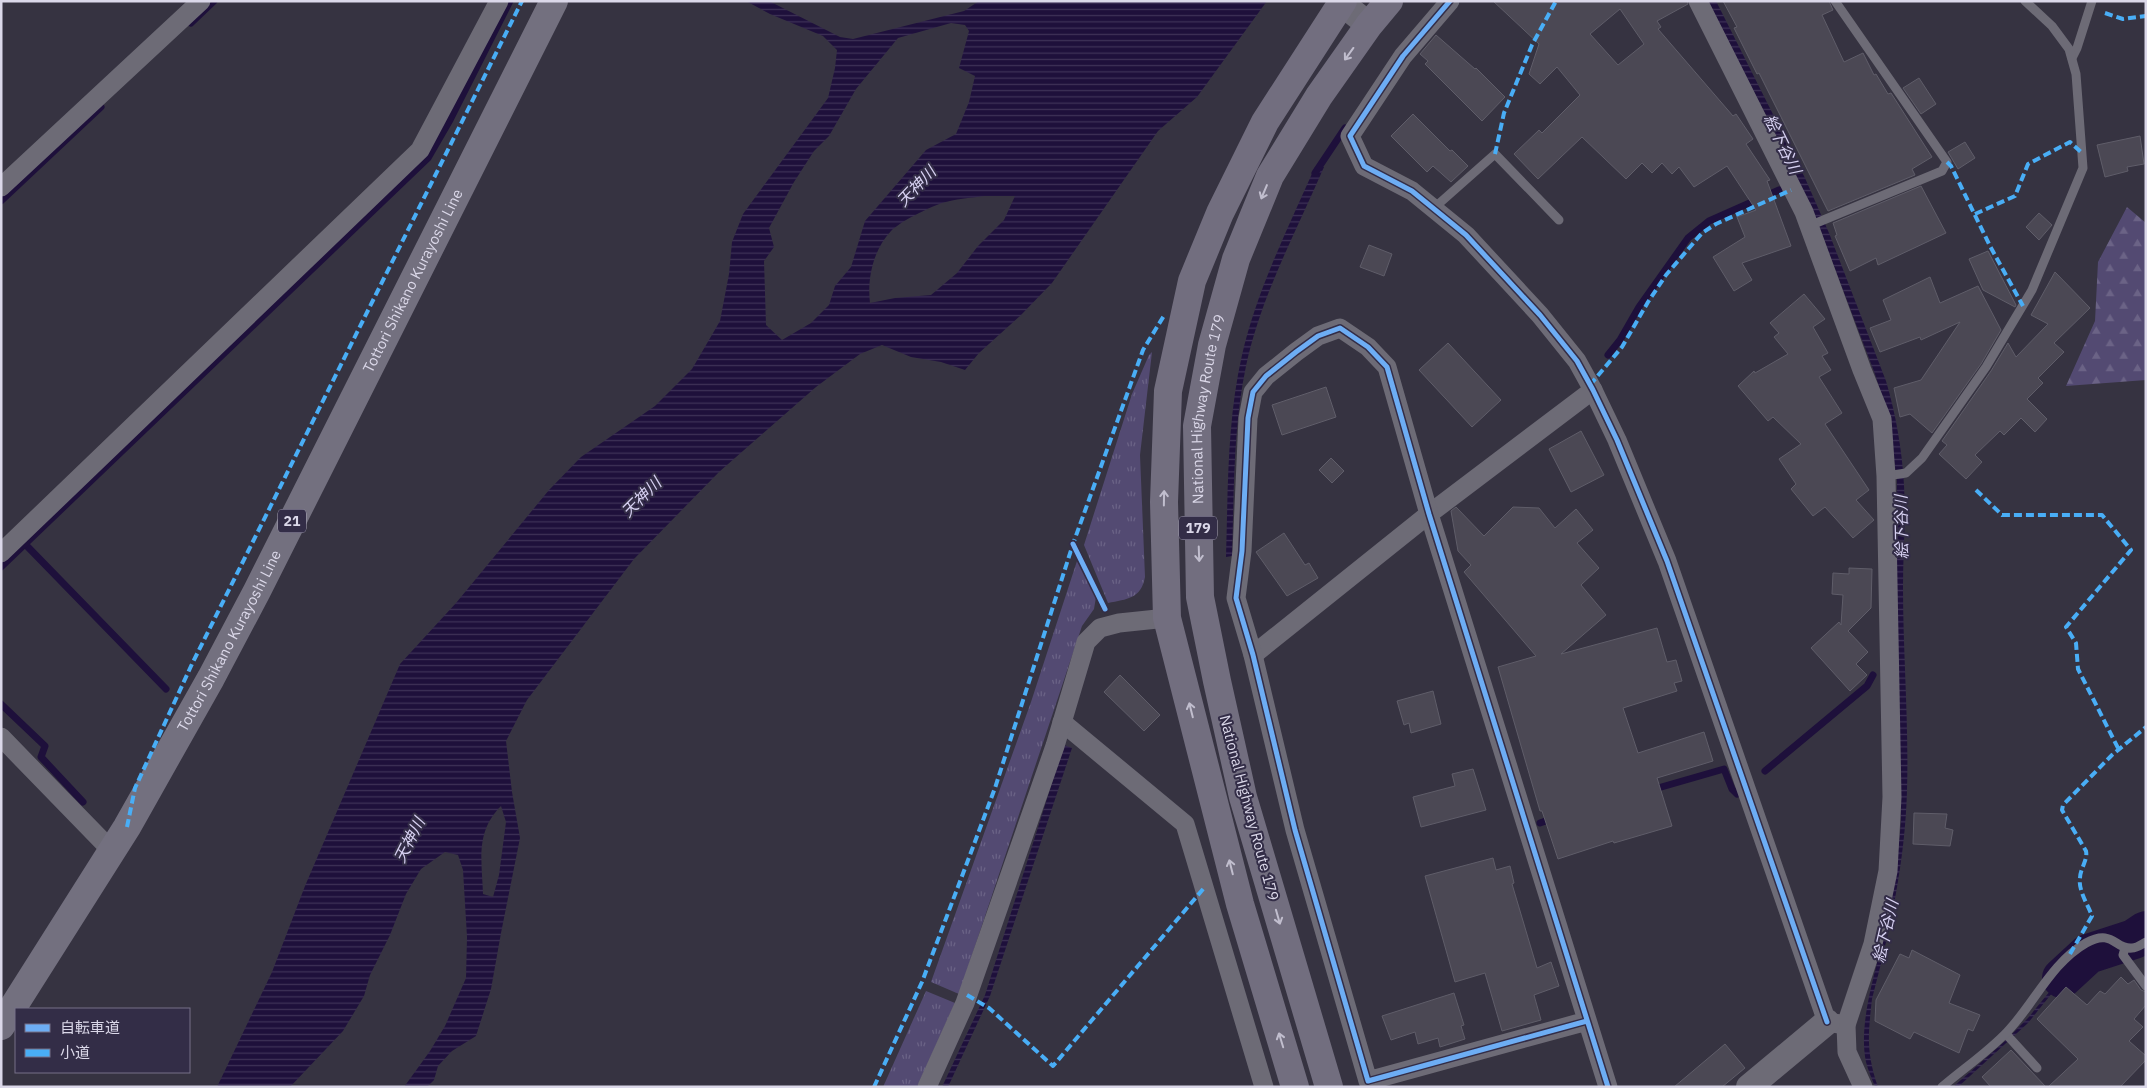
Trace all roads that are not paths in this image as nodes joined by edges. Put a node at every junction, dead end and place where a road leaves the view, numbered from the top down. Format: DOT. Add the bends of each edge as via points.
graph roads {
  1 [pos="201,1"];
  2 [pos="499,1"];
  3 [pos="554,1"];
  4 [pos="1389,1"];
  5 [pos="1450,1"];
  6 [pos="1698,1"];
  7 [pos="1835,1"];
  8 [pos="2025,1"];
  9 [pos="2092,1"];
  10 [pos="1341,2"];
  11 [pos="1369,25"];
  12 [pos="2072,58"];
  13 [pos="1,187"];
  14 [pos="1434,208"];
  15 [pos="1559,220"];
  16 [pos="1809,226"];
  17 [pos="1593,390"];
  18 [pos="1886,476"];
  19 [pos="1429,514"];
  20 [pos="1,553"];
  21 [pos="1167,618"];
  22 [pos="1253,655"];
  23 [pos="1062,722"];
  24 [pos="1,737"];
  25 [pos="111,850"];
  26 [pos="2146,942"];
  27 [pos="2125,948"];
  28 [pos="2146,986"];
  29 [pos="1587,1021"];
  30 [pos="1837,1024"];
  31 [pos="1,1026"];
  32 [pos="2006,1034"];
  33 [pos="2037,1068"];
  34 [pos="926,1087"];
  35 [pos="1264,1087"];
  36 [pos="1295,1087"];
  37 [pos="1329,1087"];
  38 [pos="1608,1087"];
  39 [pos="1748,1087"];
  40 [pos="1863,1087"];
  41 [pos="1942,1087"];
  1 -- 13 [label="street"];
  2 -- 20 [label="street" via="420,150"];
  3 -- 25 [label="main road, Tottori Shikano Kurayoshi Line / 21" via="252,599 192,711"];
  4 -- 11 [label="highway, National Highway Route 179 / 179"];
  5 -- 14 [label="street" via="1403,56 1350,136 1364,166 1412,190"];
  6 -- 16 [label="street"];
  7 -- 16 [label="lane" via="1947,162 1942,170"];
  8 -- 12 [label="lane" via="2052,26"];
  9 -- 12 [label="lane"];
  10 -- 11 [label="street"];
  21 -- 10 [label="highway, National Highway Route 179 / 179, one-way" via="1164,502 1168,391 1192,281 1220,213 1265,122"];
  11 -- 37 [label="highway, National Highway Route 179 / 179, one-way" via="1319,96 1270,176 1236,259 1212,345 1197,426 1200,597 1216,681 1243,797"];
  12 -- 18 [label="lane" via="2083,168 2032,290 1986,367 1922,458 1906,473"];
  14 -- 15 [label="lane" via="1495,154"];
  14 -- 17 [label="street" via="1466,235 1540,314 1577,361"];
  16 -- 18 [label="street" via="1882,418"];
  17 -- 19 [label="street"];
  17 -- 30 [label="street" via="1668,561"];
  18 -- 30 [label="street" via="1892,797 1888,871 1873,944"];
  19 -- 22 [label="street"];
  19 -- 22 [label="street" via="1387,367 1368,347 1340,328 1318,336 1266,376 1253,392 1248,418 1242,550 1236,598"];
  19 -- 29 [label="street"];
  21 -- 23 [label="street" via="1100,628 1086,642"];
  36 -- 21 [label="highway, National Highway Route 179 / 179, one-way" via="1240,904"];
  22 -- 29 [label="street" via="1295,830 1368,1081"];
  23 -- 34 [label="street" via="965,1003"];
  23 -- 35 [label="street" via="1185,824"];
  24 -- 25 [label="street"];
  25 -- 31 [label="main road, Tottori Shikano Kurayoshi Line / 21"];
  26 -- 27 [label="lane"];
  27 -- 28 [label="lane" via="2123,956"];
  27 -- 32 [label="lane" via="2113,939 2098,938 2070,954 2052,972"];
  29 -- 38 [label="street"];
  30 -- 39 [label="street"];
  30 -- 40 [label="street"];
  32 -- 33 [label="lane"];
  32 -- 41 [label="lane"];
}
